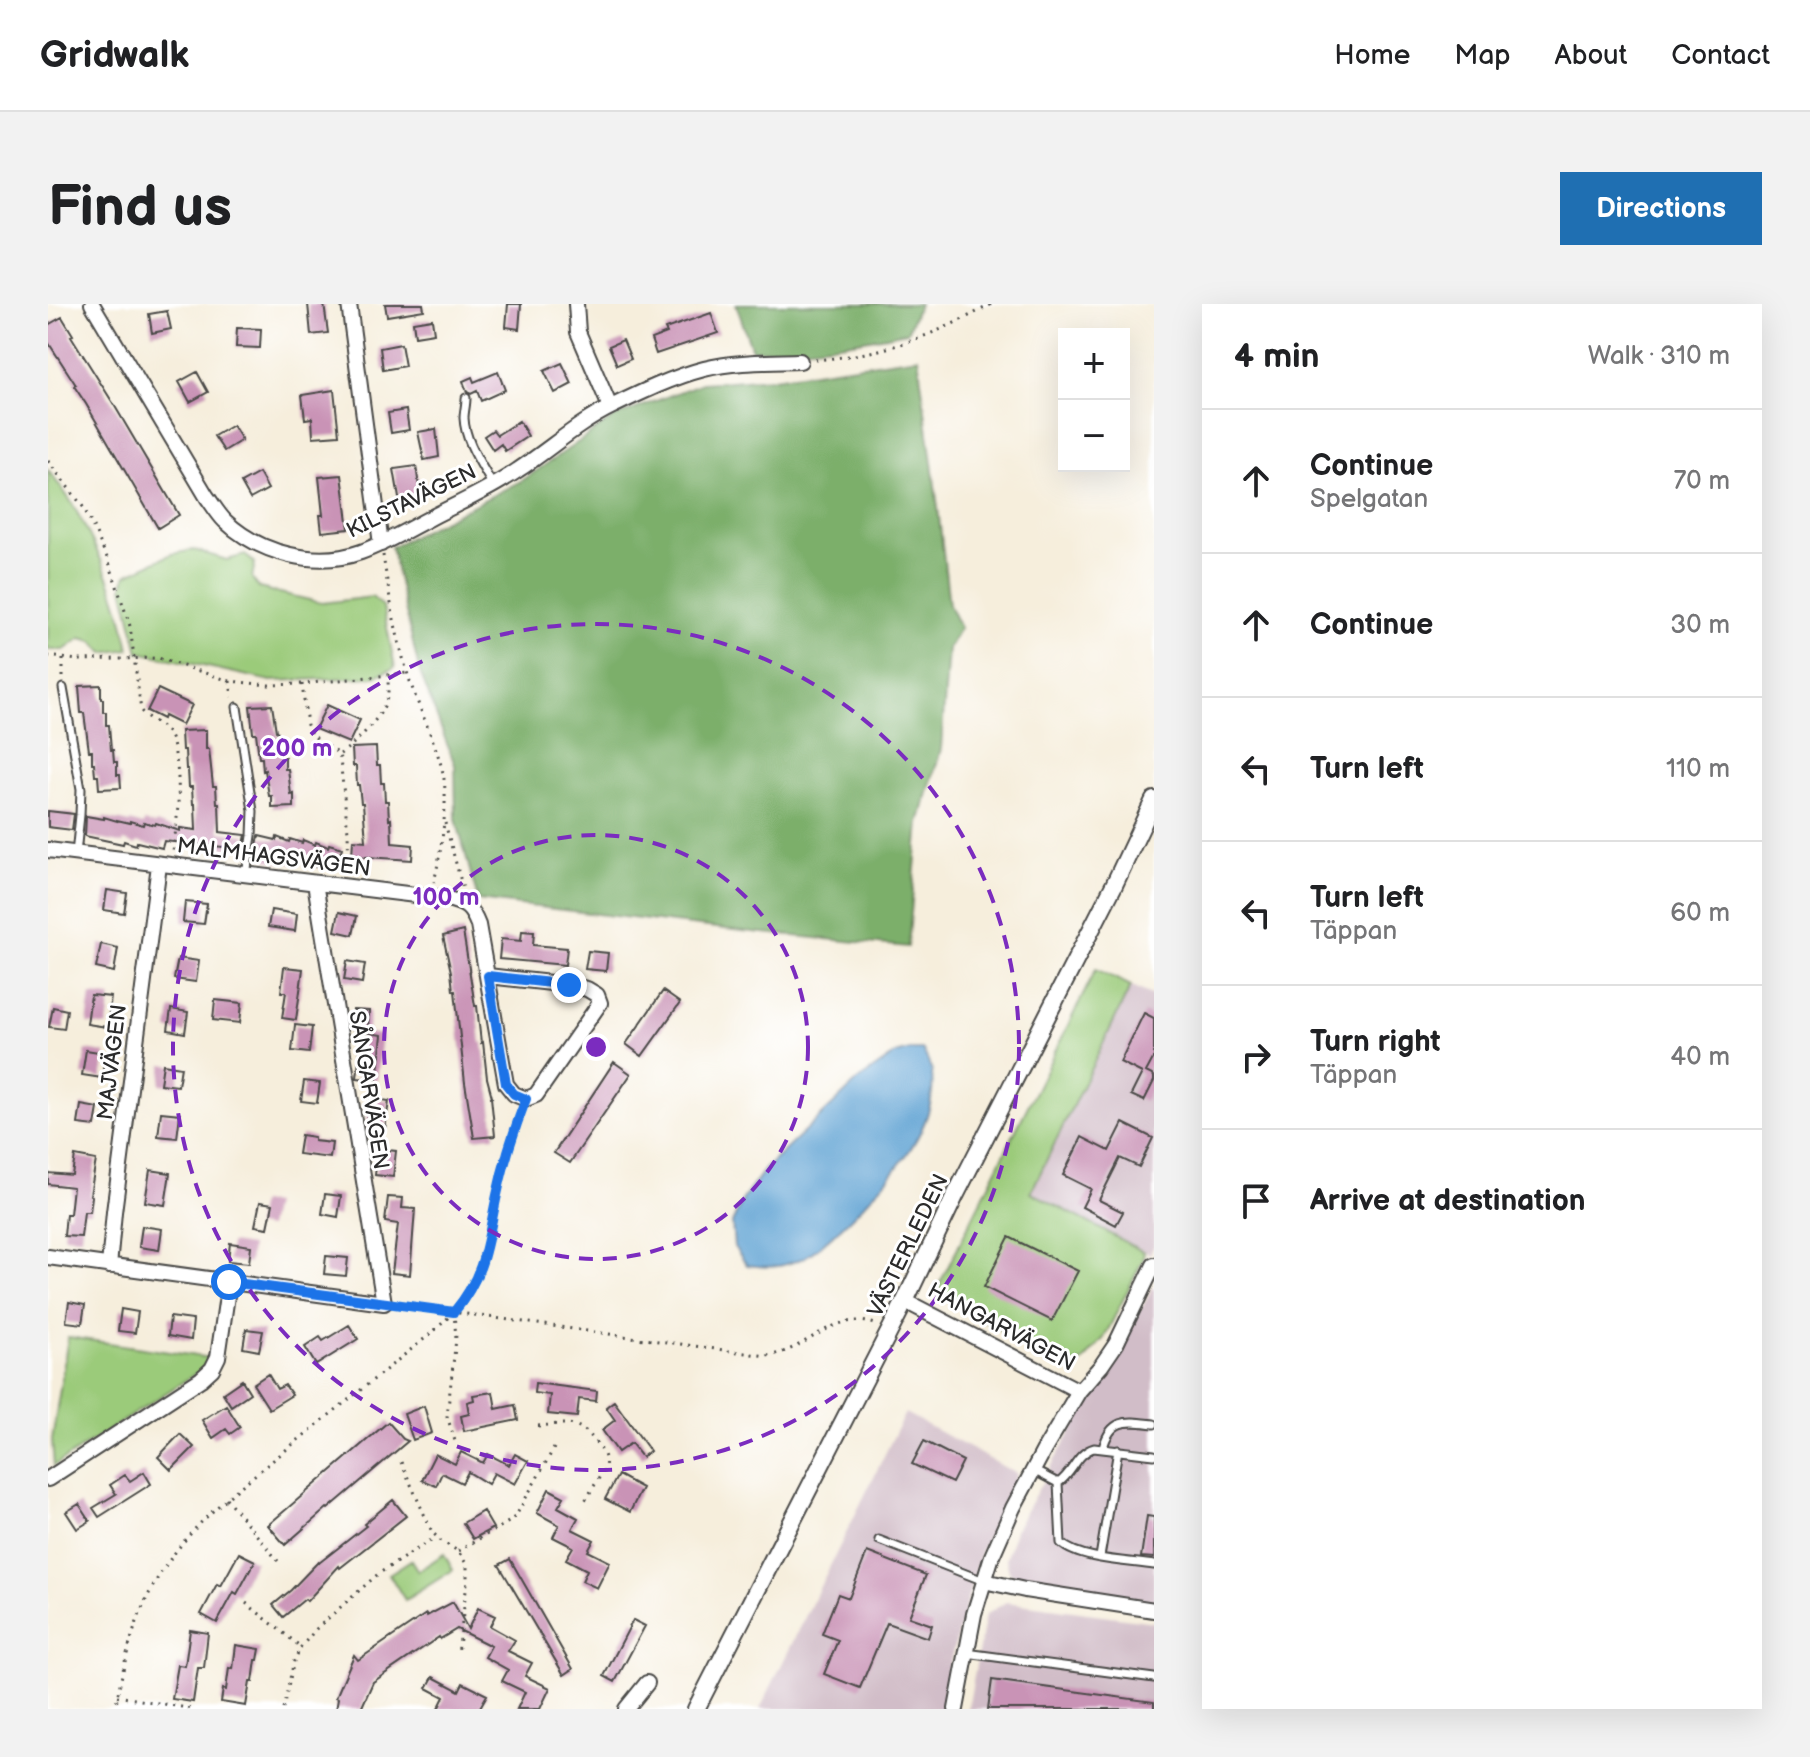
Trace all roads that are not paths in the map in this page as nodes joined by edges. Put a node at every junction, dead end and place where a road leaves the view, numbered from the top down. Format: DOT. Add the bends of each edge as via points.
graph roads {
  1 [pos="92,304"];
  2 [pos="349,304"];
  3 [pos="576,304"];
  4 [pos="800,361"];
  5 [pos="466,398"];
  6 [pos="610,407"];
  7 [pos="493,486"];
  8 [pos="381,544"];
  9 [pos="63,688"];
  10 [pos="237,707"];
  11 [pos="1154,800"];
  12 [pos="48,850"];
  13 [pos="76,854"];
  14 [pos="165,866"];
  15 [pos="246,875"];
  16 [pos="315,883"];
  17 [pos="488,976"];
  18 [pos="48,1257"];
  19 [pos="1154,1265"];
  20 [pos="109,1266"];
  21 [pos="229,1282"];
  22 [pos="905,1301"];
  23 [pos="1079,1391"];
  24 [pos="1154,1424"];
  25 [pos="1103,1448"];
  26 [pos="1118,1450"];
  27 [pos="1154,1455"];
  28 [pos="1033,1470"];
  29 [pos="48,1479"];
  30 [pos="1058,1483"];
  31 [pos="879,1540"];
  32 [pos="1100,1557"];
  33 [pos="1154,1565"];
  34 [pos="984,1581"];
  35 [pos="1154,1610"];
  36 [pos="966,1653"];
  37 [pos="1154,1678"];
  38 [pos="647,1683"];
  39 [pos="626,1709"];
  40 [pos="696,1709"];
  41 [pos="956,1709"];
  1 -- 8 [label="street, KILSTAVÄGEN" via="223,520 289,555 338,557"];
  2 -- 8 [label="street"];
  3 -- 6 [label="street" via="578,332"];
  4 -- 6 [label="street, KILSTAVÄGEN" via="705,369"];
  5 -- 7 [label="lane" via="466,431"];
  6 -- 7 [label="street, KILSTAVÄGEN"];
  7 -- 8 [label="street, KILSTAVÄGEN"];
  9 -- 13 [label="lane" via="81,789"];
  10 -- 15 [label="lane" via="253,811"];
  11 -- 22 [label="street, VÄSTERLEDEN"];
  12 -- 13 [label="street, MALMHAGSVÄGEN"];
  13 -- 14 [label="street, MALMHAGSVÄGEN"];
  14 -- 15 [label="street, MALMHAGSVÄGEN"];
  14 -- 20 [label="street, MAJVÄGEN"];
  15 -- 16 [label="street, MALMHAGSVÄGEN"];
  16 -- 17 [label="street, MALMHAGSVÄGEN" via="463,903 478,925"];
  16 -- 21 [label="street, SÅNGARVÄGEN" via="384,1303"];
  17 -- 17 [label="street" via="506,1084 526,1099 541,1089 600,1003 587,989"];
  18 -- 20 [label="street"];
  19 -- 23 [label="street, HANGARVÄGEN" via="1116,1344"];
  20 -- 21 [label="street"];
  21 -- 29 [label="street" via="212,1369"];
  22 -- 23 [label="street, HANGARVÄGEN"];
  22 -- 40 [label="street, VÄSTERLEDEN"];
  23 -- 28 [label="street, HANGARVÄGEN"];
  24 -- 25 [label="lane" via="1120,1423 1105,1437"];
  25 -- 26 [label="lane"];
  25 -- 30 [label="lane" via="1086,1450"];
  26 -- 27 [label="lane"];
  26 -- 32 [label="lane"];
  28 -- 30 [label="lane"];
  28 -- 34 [label="street, HANGARVÄGEN"];
  30 -- 32 [label="lane" via="1061,1543"];
  31 -- 34 [label="lane"];
  32 -- 33 [label="lane"];
  34 -- 35 [label="street"];
  34 -- 36 [label="street, HANGARVÄGEN"];
  36 -- 37 [label="lane"];
  36 -- 41 [label="street, HANGARVÄGEN"];
  38 -- 39 [label="street"];
}
